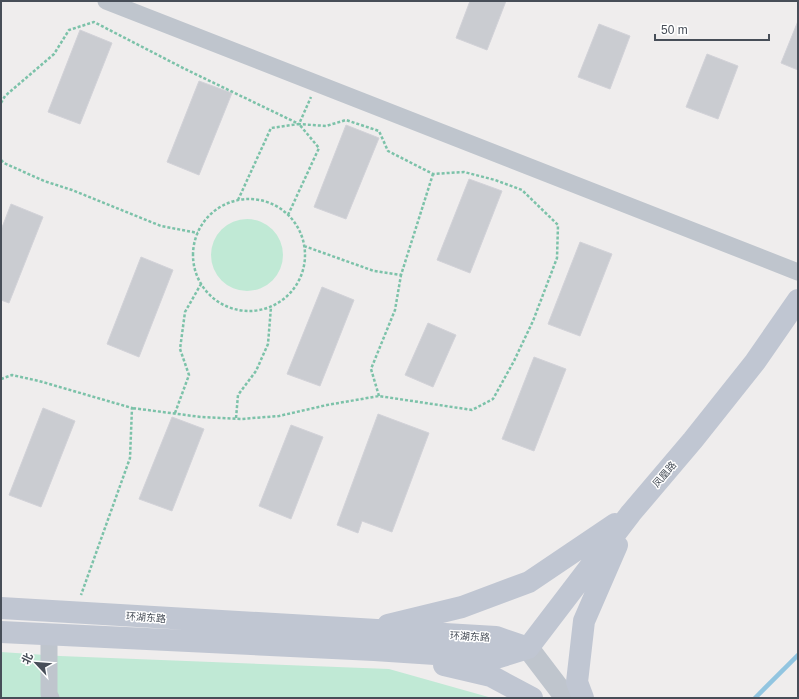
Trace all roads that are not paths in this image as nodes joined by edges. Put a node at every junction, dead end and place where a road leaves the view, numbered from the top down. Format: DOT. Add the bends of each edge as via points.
graph roads {
  1 [pos="106,1"];
  2 [pos="798,272"];
  3 [pos="798,300"];
  4 [pos="631,513"];
  5 [pos="1,608"];
  6 [pos="363,630"];
  7 [pos="1,632"];
  8 [pos="49,634"];
  9 [pos="528,648"];
  10 [pos="374,650"];
  11 [pos="51,698"];
  12 [pos="532,698"];
  13 [pos="566,698"];
  14 [pos="583,698"];
  1 -- 2 [label="street"];
  3 -- 4 [label="main road, 凤凰路" via="755,362 694,440"];
  4 -- 6 [label="main road" via="529,582 462,607"];
  4 -- 9 [label="main road, 凤凰路"];
  4 -- 14 [label="main road" via="584,621 577,682"];
  5 -- 6 [label="main road, 环湖东路"];
  6 -- 9 [label="main road, 环湖东路" via="496,638"];
  7 -- 8 [label="main road, 环湖东路"];
  8 -- 10 [label="main road, 环湖东路"];
  8 -- 11 [label="street"];
  9 -- 10 [label="main road, 环湖东路" via="496,658"];
  9 -- 13 [label="street"];
  10 -- 12 [label="main road" via="491,676"];
}
